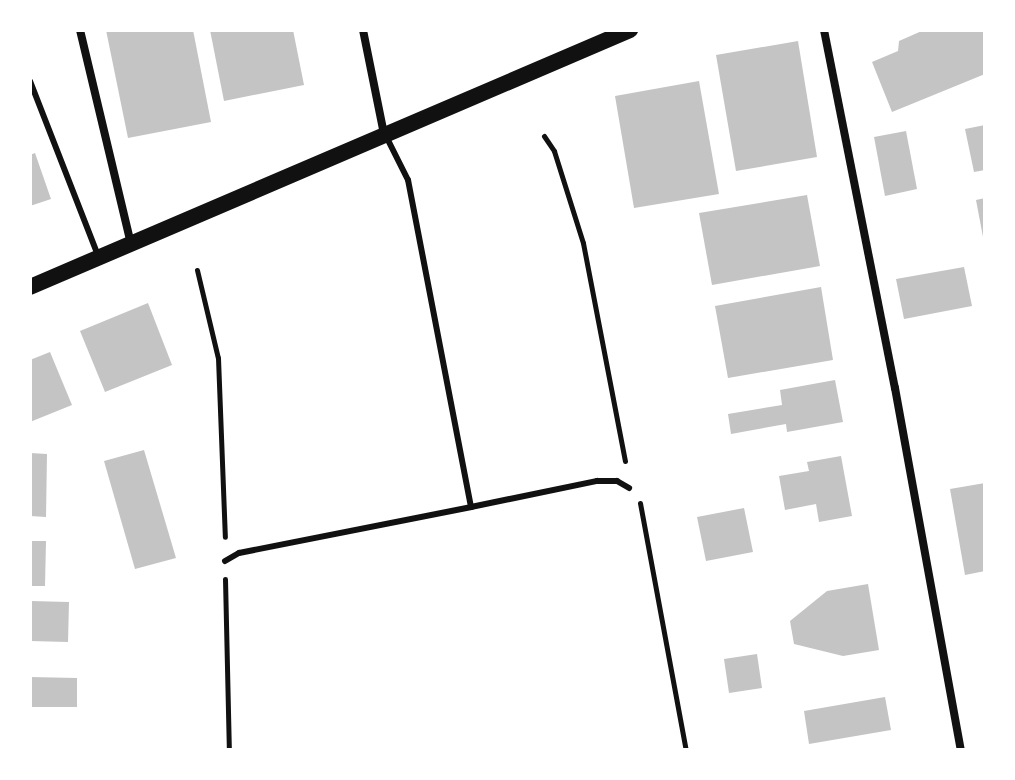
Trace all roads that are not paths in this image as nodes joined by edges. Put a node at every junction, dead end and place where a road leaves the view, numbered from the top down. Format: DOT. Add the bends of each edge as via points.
graph roads {
  1 [pos="80,30"];
  2 [pos="363,30"];
  3 [pos="630,30"];
  4 [pos="824,30"];
  5 [pos="30,81"];
  6 [pos="384,134"];
  7 [pos="131,245"];
  8 [pos="100,259"];
  9 [pos="30,287"];
  10 [pos="629,488"];
  11 [pos="471,507"];
  12 [pos="225,561"];
  13 [pos="961,750"];
  1 -- 7 [label="street"];
  2 -- 6 [label="street"];
  3 -- 6 [label="main road"];
  4 -- 13 [label="street"];
  5 -- 8 [label="lane"];
  6 -- 7 [label="main road"];
  6 -- 11 [label="lane" via="408,180"];
  7 -- 8 [label="main road"];
  8 -- 9 [label="main road"];
  10 -- 11 [label="lane" via="617,481 597,481"];
  11 -- 12 [label="lane" via="239,553"];
}
